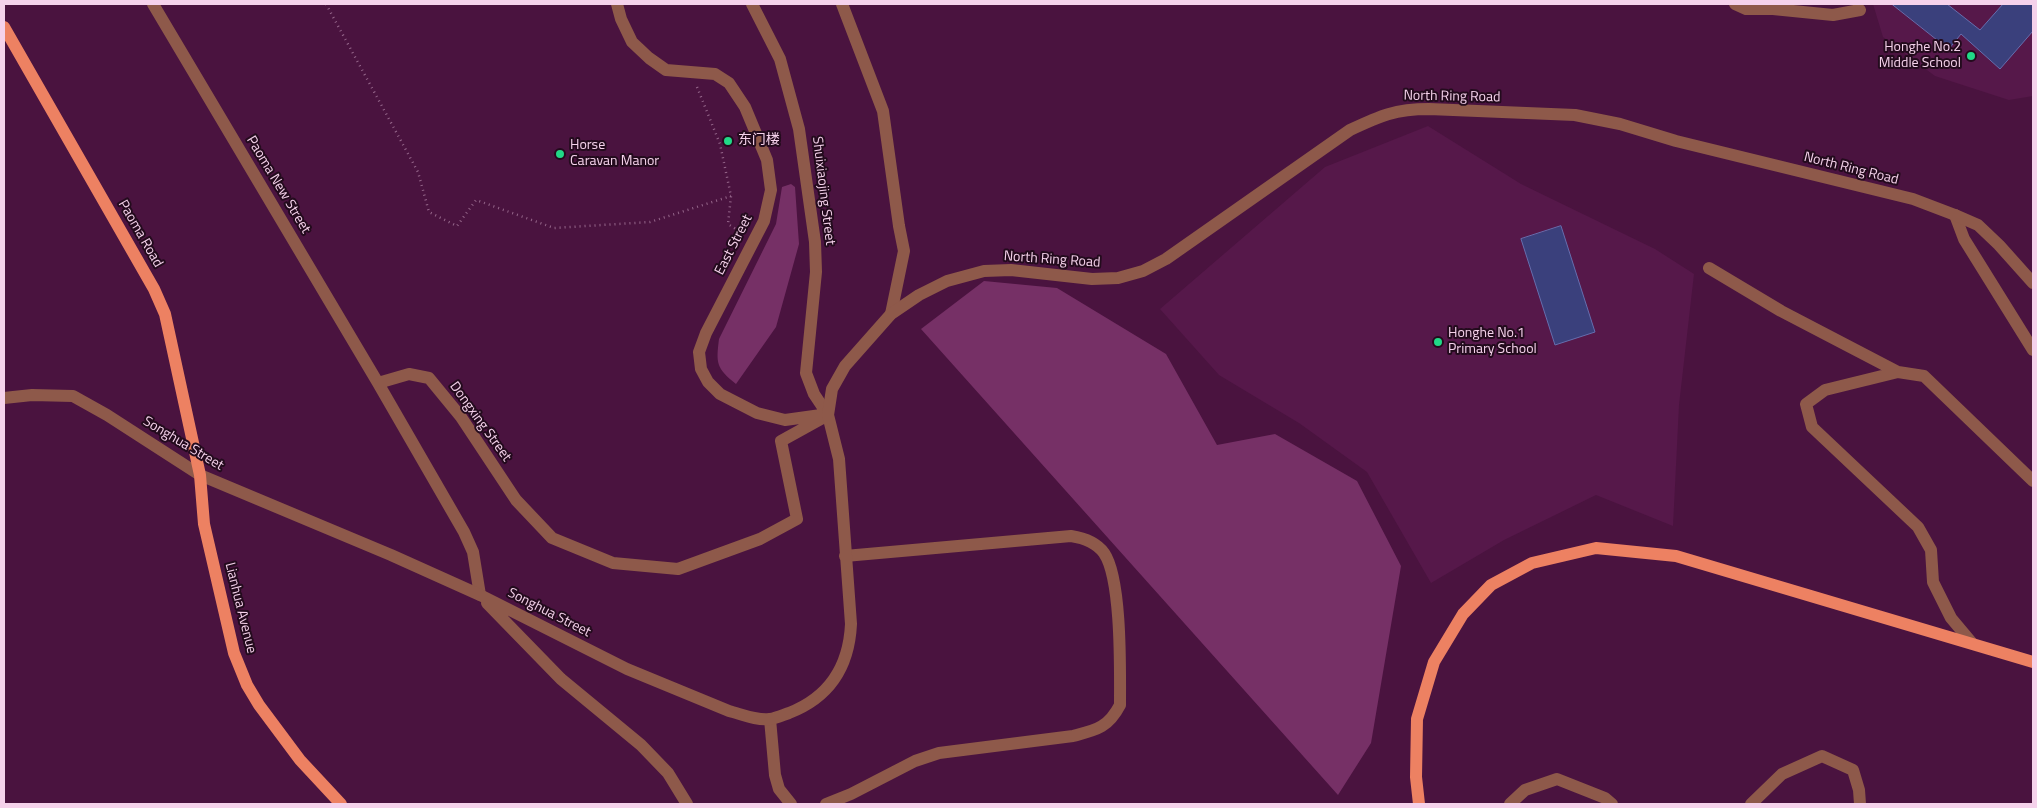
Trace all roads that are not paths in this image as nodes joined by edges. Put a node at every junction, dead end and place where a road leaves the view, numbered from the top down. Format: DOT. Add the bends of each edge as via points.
graph roads {
  1 [pos="153,4"];
  2 [pos="617,4"];
  3 [pos="752,4"];
  4 [pos="842,4"];
  5 [pos="1735,4"];
  6 [pos="1860,10"];
  7 [pos="4,27"];
  8 [pos="1955,214"];
  9 [pos="1709,268"];
  10 [pos="2033,283"];
  11 [pos="891,314"];
  12 [pos="2033,350"];
  13 [pos="1898,372"];
  14 [pos="378,382"];
  15 [pos="4,398"];
  16 [pos="828,415"];
  17 [pos="200,475"];
  18 [pos="2033,482"];
  19 [pos="845,556"];
  20 [pos="480,596"];
  21 [pos="1972,643"];
  22 [pos="2033,662"];
  23 [pos="770,719"];
  24 [pos="341,804"];
  25 [pos="687,804"];
  26 [pos="792,804"];
  27 [pos="826,804"];
  28 [pos="1419,804"];
  29 [pos="1510,804"];
  30 [pos="1612,804"];
  31 [pos="1751,804"];
  32 [pos="1860,804"];
  1 -- 14 [label="street, Paoma New Street"];
  2 -- 16 [label="street, East Street" via="632,42 649,58 666,70 715,74 728,83 745,107 767,160 771,190 764,221 706,333 699,352 701,369 720,394 756,413 785,420"];
  3 -- 16 [label="street, Shuixiaojing Street" via="780,59 800,129 816,272 806,373 814,394"];
  4 -- 11 [label="street" via="883,111 904,251"];
  5 -- 6 [label="street" via="1746,9 1833,15"];
  7 -- 17 [label="main road, Paoma Road" via="154,289 165,314"];
  8 -- 10 [label="street, North Ring Road" via="1978,225"];
  8 -- 11 [label="street, North Ring Road" via="1912,199 1575,115 1404,109 1381,115 1350,130 1166,259 1143,271 1118,278 1092,280 1011,270 984,271 946,281"];
  8 -- 12 [label="street" via="1964,238"];
  9 -- 13 [label="street" via="1781,311"];
  11 -- 16 [label="street, North Ring Road" via="844,366 832,389"];
  13 -- 18 [label="street" via="1924,376"];
  13 -- 21 [label="street" via="1825,390 1806,404 1812,427 1918,527 1931,550 1933,582 1950,618"];
  14 -- 16 [label="street, Dongxing Street" via="409,374 429,378 461,417 516,500 552,538 613,563 678,568 760,540 797,519 781,441"];
  14 -- 20 [label="street" via="464,532 473,552"];
  15 -- 17 [label="street, Songhua Street" via="73,396"];
  16 -- 19 [label="street, Songhua Street" via="839,458"];
  17 -- 20 [label="street, Songhua Street"];
  17 -- 24 [label="main road, Lianhua Avenue" via="204,524 234,653 247,685 300,760"];
  19 -- 23 [label="street, Songhua Street" via="851,624 850,644 844,662 834,680 818,697 802,708"];
  19 -- 27 [label="street" via="1071,536 1097,545 1110,567 1118,608 1120,706 1106,725 1093,731 940,752"];
  20 -- 23 [label="street, Songhua Street" via="627,669 728,710"];
  20 -- 25 [label="street" via="561,679 641,745 668,773"];
  21 -- 22 [label="main road"];
  21 -- 28 [label="main road" via="1676,556 1596,548 1532,563 1491,585 1463,614 1434,662 1417,719"];
  23 -- 26 [label="street" via="775,774 779,789"];
  29 -- 30 [label="street" via="1525,790 1558,779 1605,798"];
  31 -- 32 [label="street" via="1782,774 1822,756 1853,770"];
}
